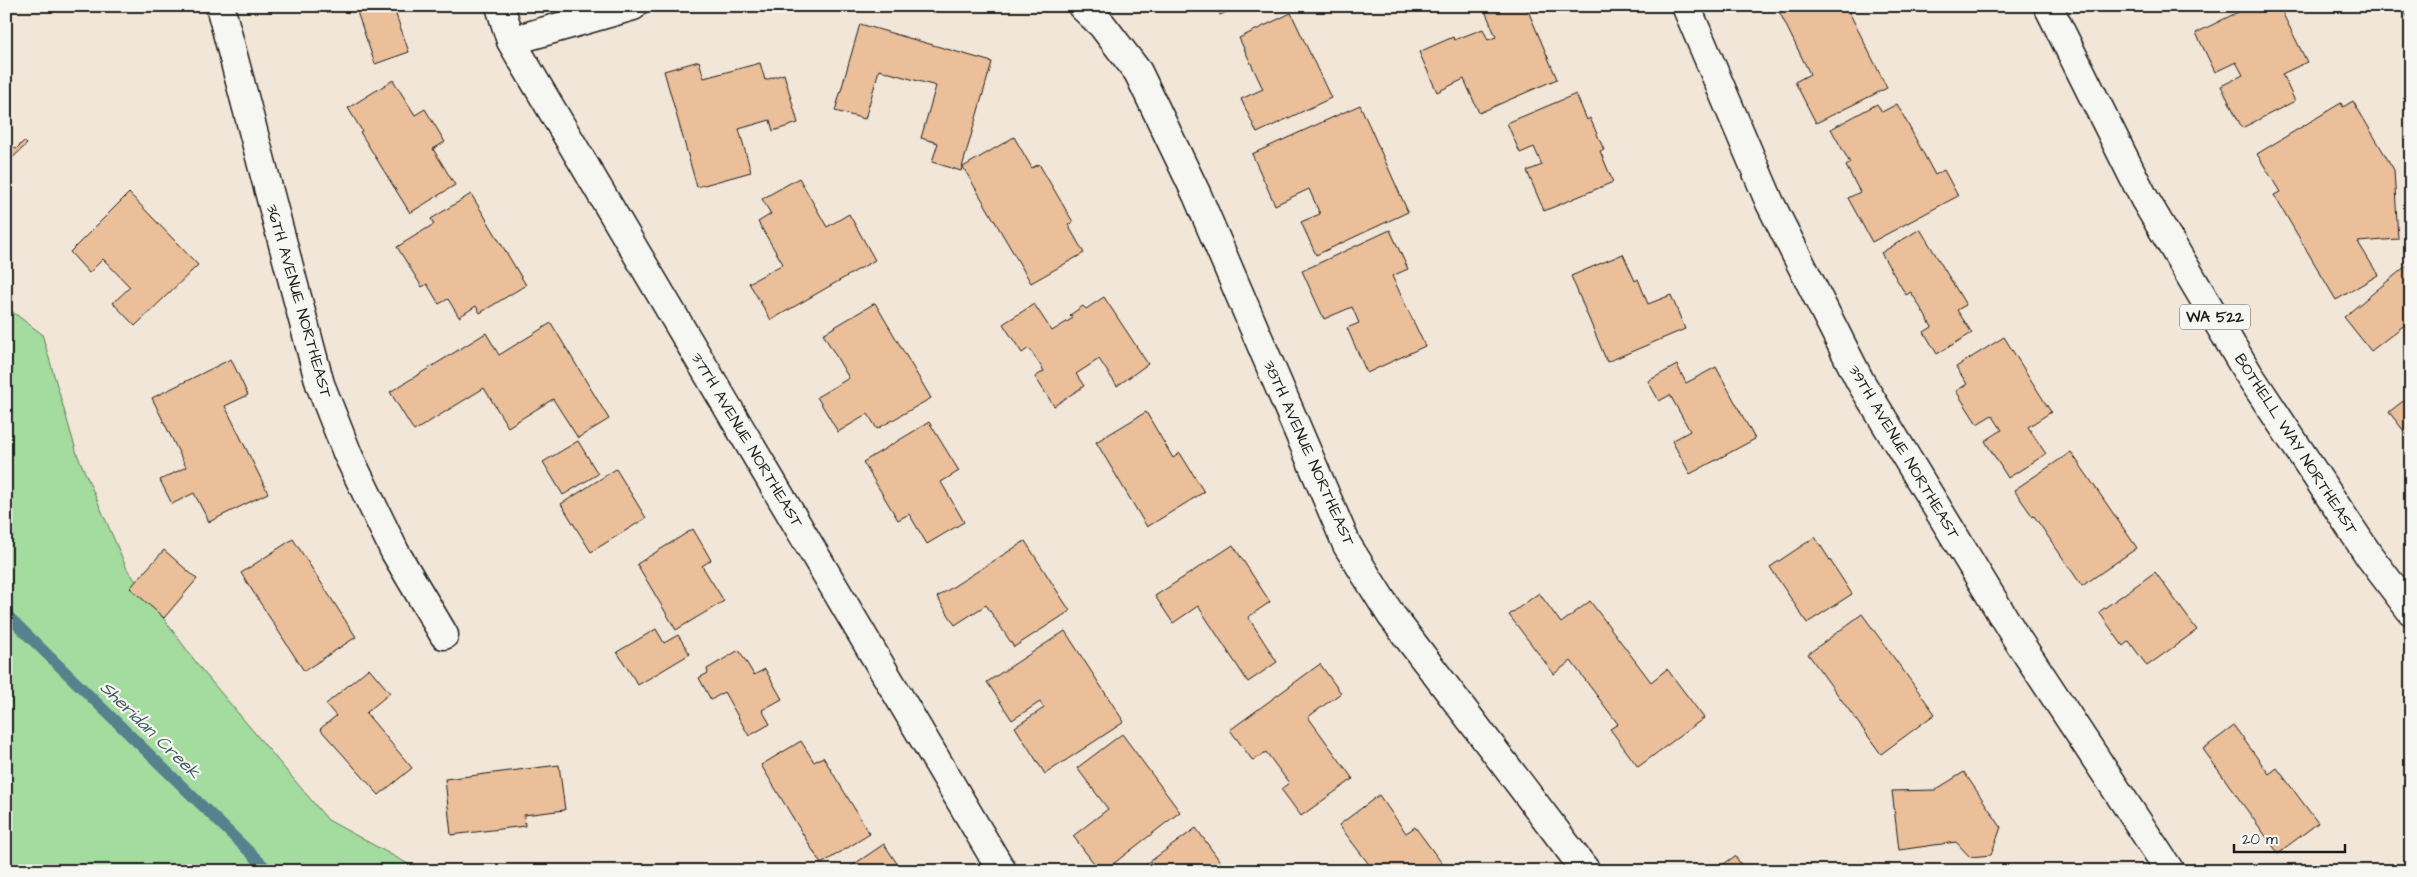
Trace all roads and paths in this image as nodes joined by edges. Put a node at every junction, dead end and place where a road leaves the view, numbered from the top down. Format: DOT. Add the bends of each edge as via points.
graph roads {
  1 [pos="220,6"];
  2 [pos="500,6"];
  3 [pos="633,6"];
  4 [pos="1082,6"];
  5 [pos="1686,6"];
  6 [pos="2048,6"];
  7 [pos="511,41"];
  8 [pos="2411,611"];
  9 [pos="444,635"];
  10 [pos="1002,871"];
  11 [pos="1586,871"];
  12 [pos="2170,871"];
  1 -- 9 [label="street, 36TH AVENUE NORTHEAST" via="320,384 348,455 395,552"];
  2 -- 7 [label="street, 37TH AVENUE NORTHEAST"];
  3 -- 7 [label="street"];
  4 -- 11 [label="street, 38TH AVENUE NORTHEAST" via="1102,25 1138,72 1197,195 1347,545 1391,615"];
  5 -- 12 [label="street, 39TH AVENUE NORTHEAST" via="1770,203 1860,381 2014,636"];
  6 -- 8 [label="street, BOTHELL WAY NORTHEAST / WA 522" via="2144,198 2248,373 2370,557"];
  7 -- 10 [label="street, 37TH AVENUE NORTHEAST"];
}
